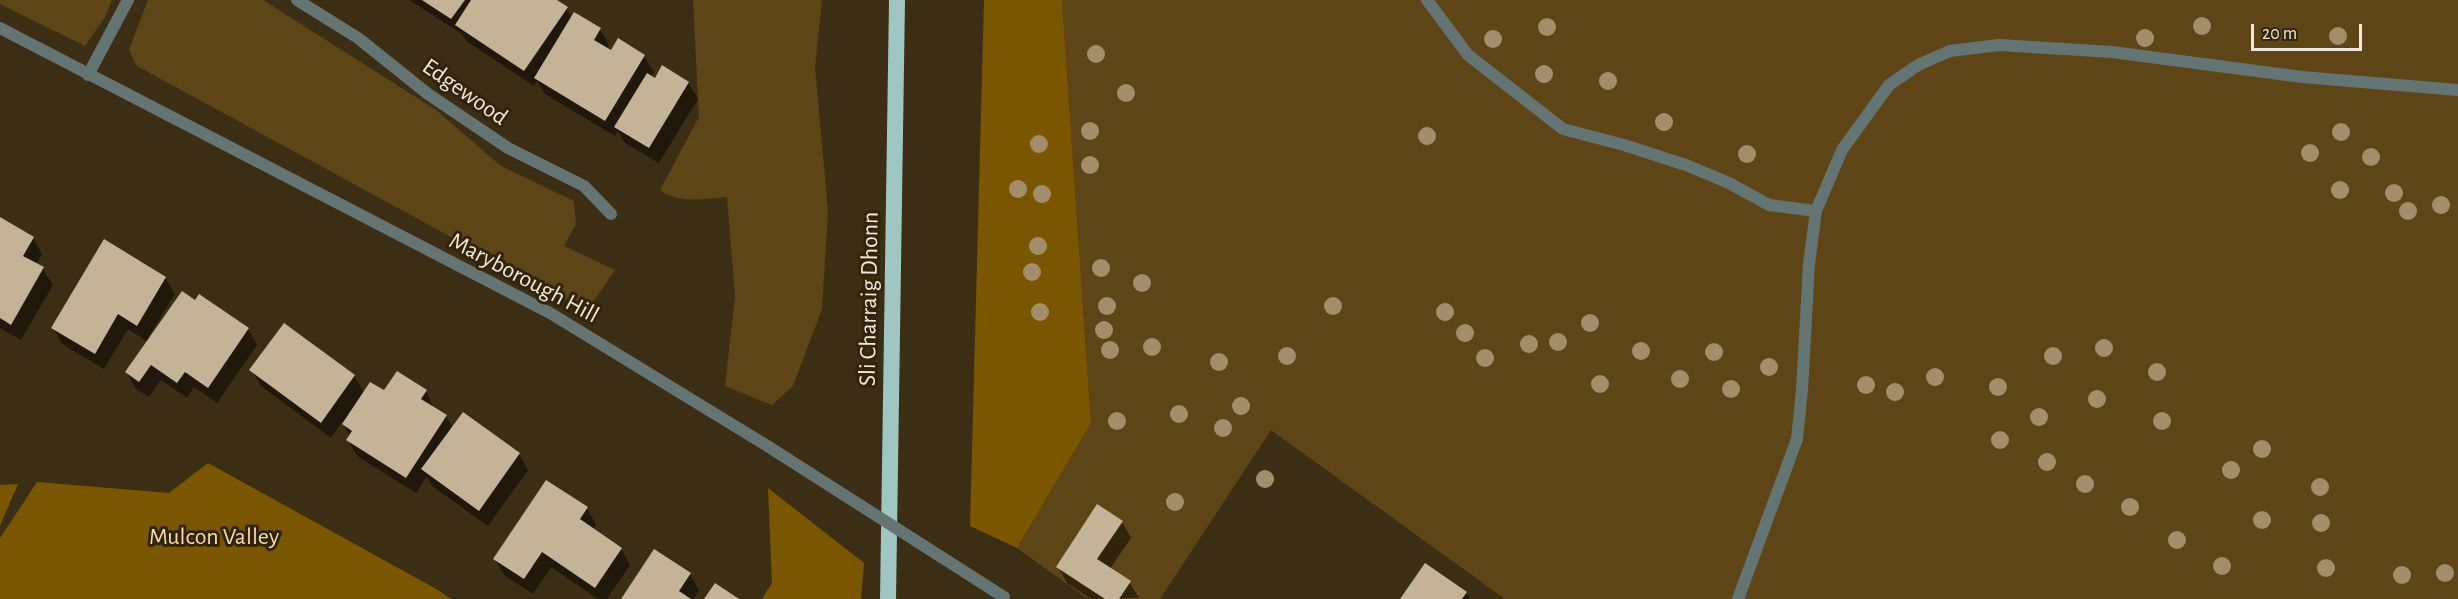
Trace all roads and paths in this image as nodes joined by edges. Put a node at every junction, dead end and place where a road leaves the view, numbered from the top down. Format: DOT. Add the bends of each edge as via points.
graph roads {
  1 [pos="128,0"];
  2 [pos="297,0"];
  3 [pos="897,0"];
  4 [pos="1427,0"];
  5 [pos="0,28"];
  6 [pos="88,75"];
  7 [pos="2458,90"];
  8 [pos="1816,211"];
  9 [pos="611,213"];
  10 [pos="1006,598"];
  11 [pos="888,599"];
  12 [pos="1738,599"];
  1 -- 6 [label="street"];
  2 -- 9 [label="street, Edgewood" via="358,38 428,94 508,148 584,186"];
  3 -- 11 [label="highway, Sli Charraig Dhonn"];
  4 -- 8 [label="street" via="1468,55 1563,129 1686,165 1769,206"];
  5 -- 6 [label="street, Maryborough Hill"];
  6 -- 10 [label="street, Maryborough Hill, bridge" via="550,313"];
  7 -- 8 [label="street" via="2302,77 2048,46 1999,45 1950,51 1918,65 1889,85 1842,150"];
  8 -- 12 [label="street" via="1797,439"];
}
